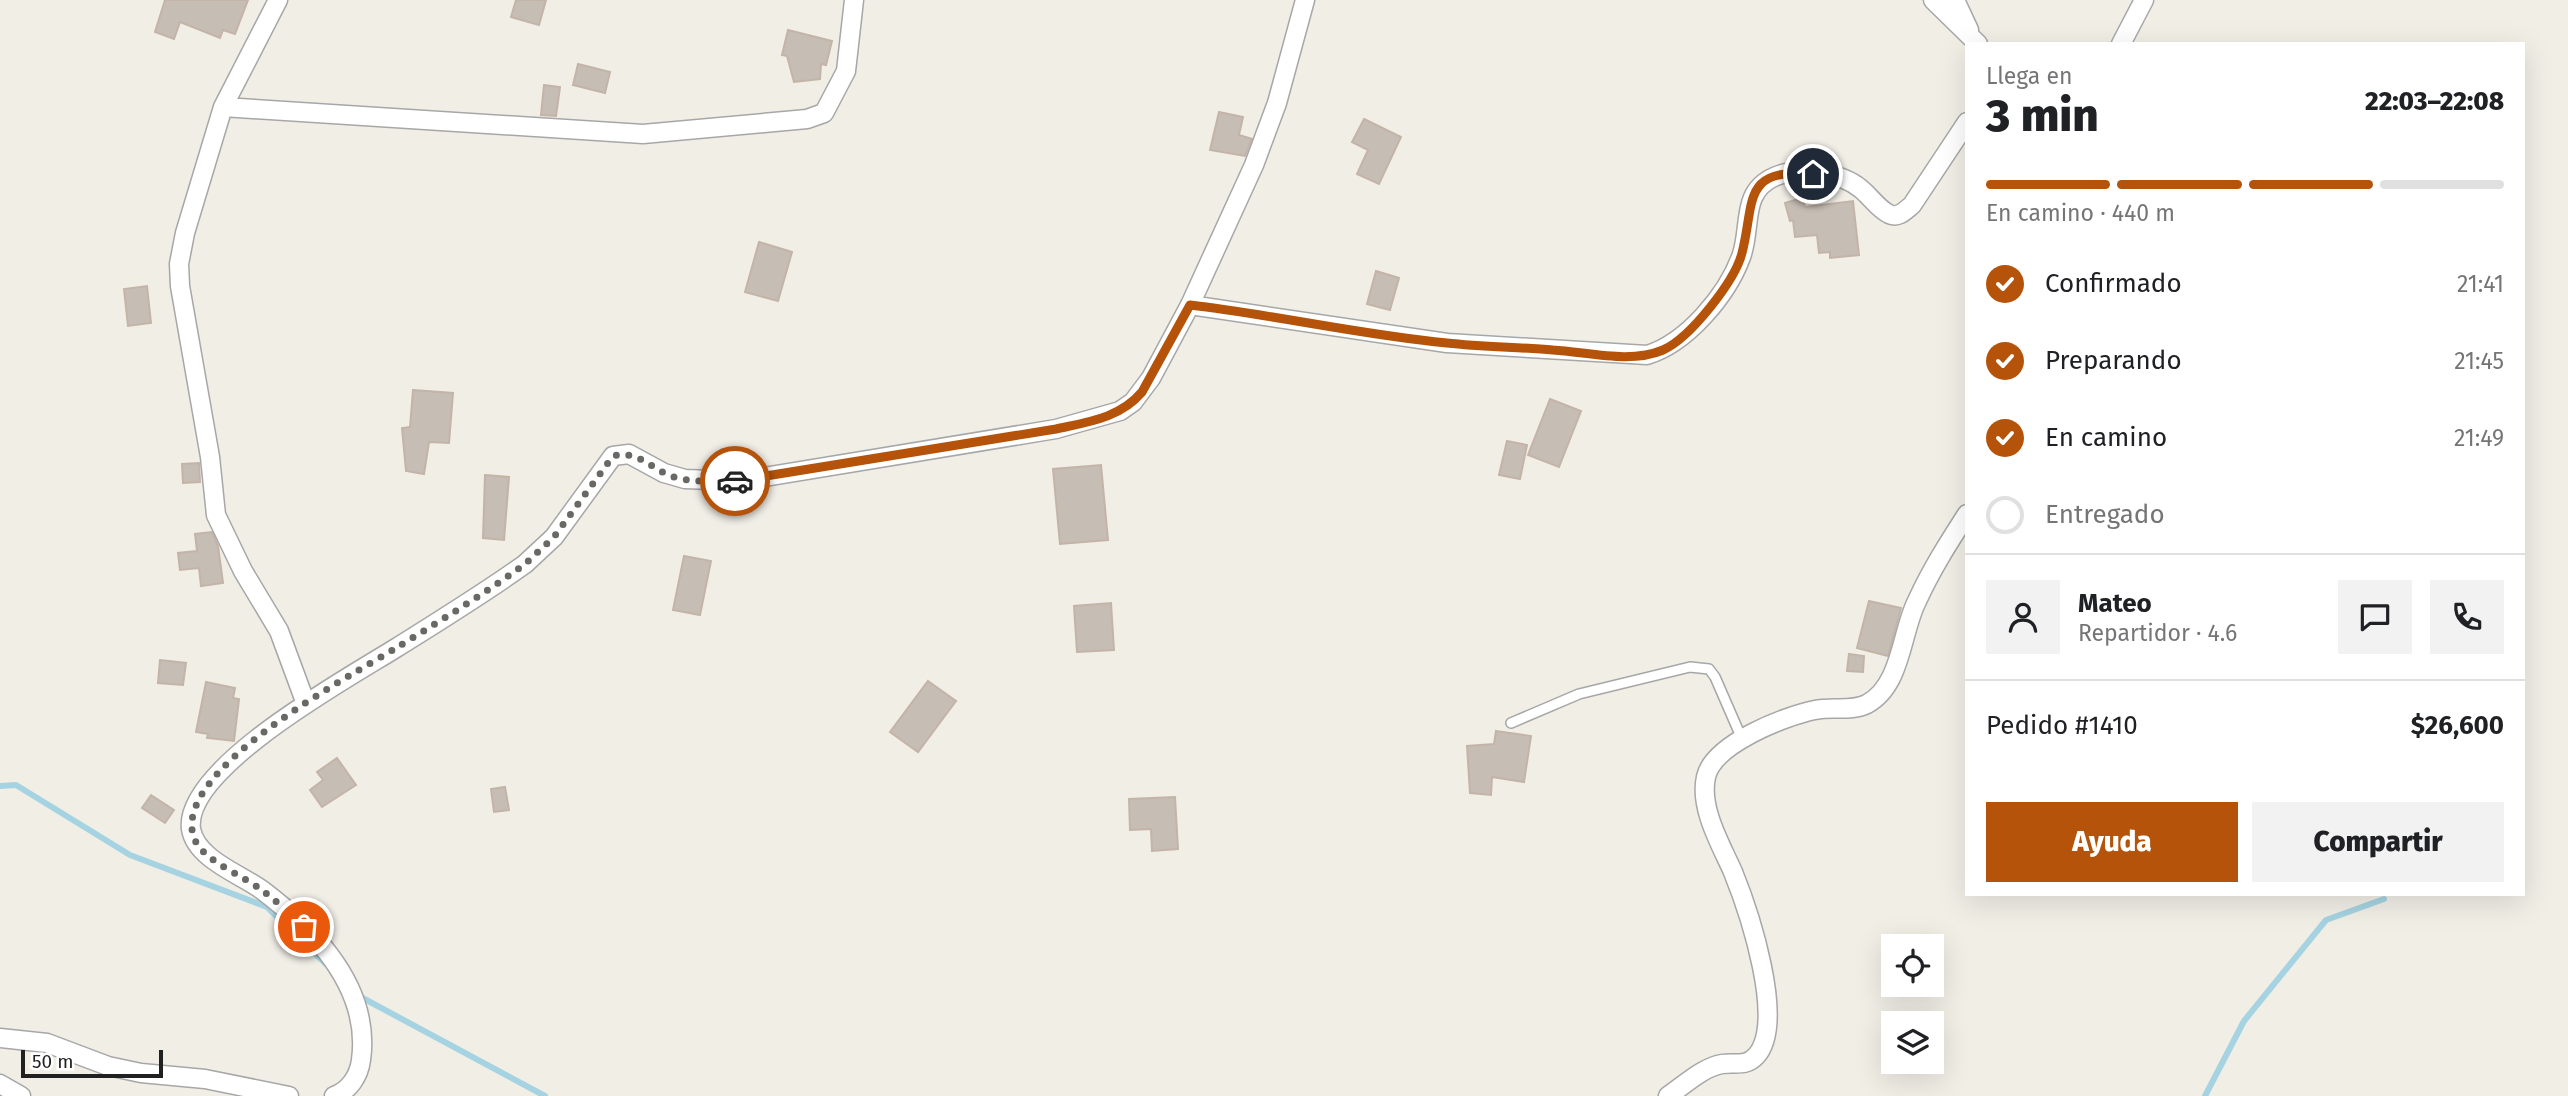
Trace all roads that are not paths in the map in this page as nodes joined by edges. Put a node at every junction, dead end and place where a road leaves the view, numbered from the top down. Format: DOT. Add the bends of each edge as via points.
graph roads {
  1 [pos="278,0"];
  2 [pos="854,0"];
  3 [pos="1306,0"];
  4 [pos="1933,0"];
  5 [pos="1955,0"];
  6 [pos="2144,0"];
  7 [pos="1972,41"];
  8 [pos="2123,42"];
  9 [pos="223,107"];
  10 [pos="1965,125"];
  11 [pos="1190,305"];
  12 [pos="1965,517"];
  13 [pos="306,704"];
  14 [pos="1511,723"];
  15 [pos="1742,739"];
  16 [pos="0,1038"];
  17 [pos="0,1084"];
  18 [pos="21,1096"];
  19 [pos="289,1096"];
  20 [pos="334,1096"];
  21 [pos="1668,1096"];
  1 -- 9 [label="street"];
  2 -- 9 [label="street" via="846,71 824,113 807,119 643,134"];
  3 -- 11 [label="street" via="1258,153"];
  4 -- 7 [label="street"];
  5 -- 7 [label="street"];
  6 -- 8 [label="street"];
  9 -- 13 [label="street" via="185,233 180,286 216,515 279,631"];
  10 -- 11 [label="street" via="1912,205 1899,214 1888,214 1845,178 1795,172 1768,180 1751,198 1742,254 1725,287 1677,340 1647,355 1447,343"];
  11 -- 13 [label="street" via="1142,392 1107,417 740,481 685,480 629,454 613,456 554,537 525,564"];
  12 -- 15 [label="street" via="1915,604 1893,673 1878,694 1858,707 1812,710"];
  13 -- 20 [label="street" via="222,769 200,796 191,829 205,852 262,890 304,927 345,978 363,1028 360,1066 349,1087"];
  14 -- 15 [label="lane" via="1579,694 1689,667 1709,669 1715,677"];
  15 -- 21 [label="street" via="1718,756 1706,784 1717,839 1747,912 1763,973 1766,1036 1756,1056 1711,1067"];
  16 -- 19 [label="street" via="47,1043 141,1073 205,1079"];
  17 -- 18 [label="street"];
}
